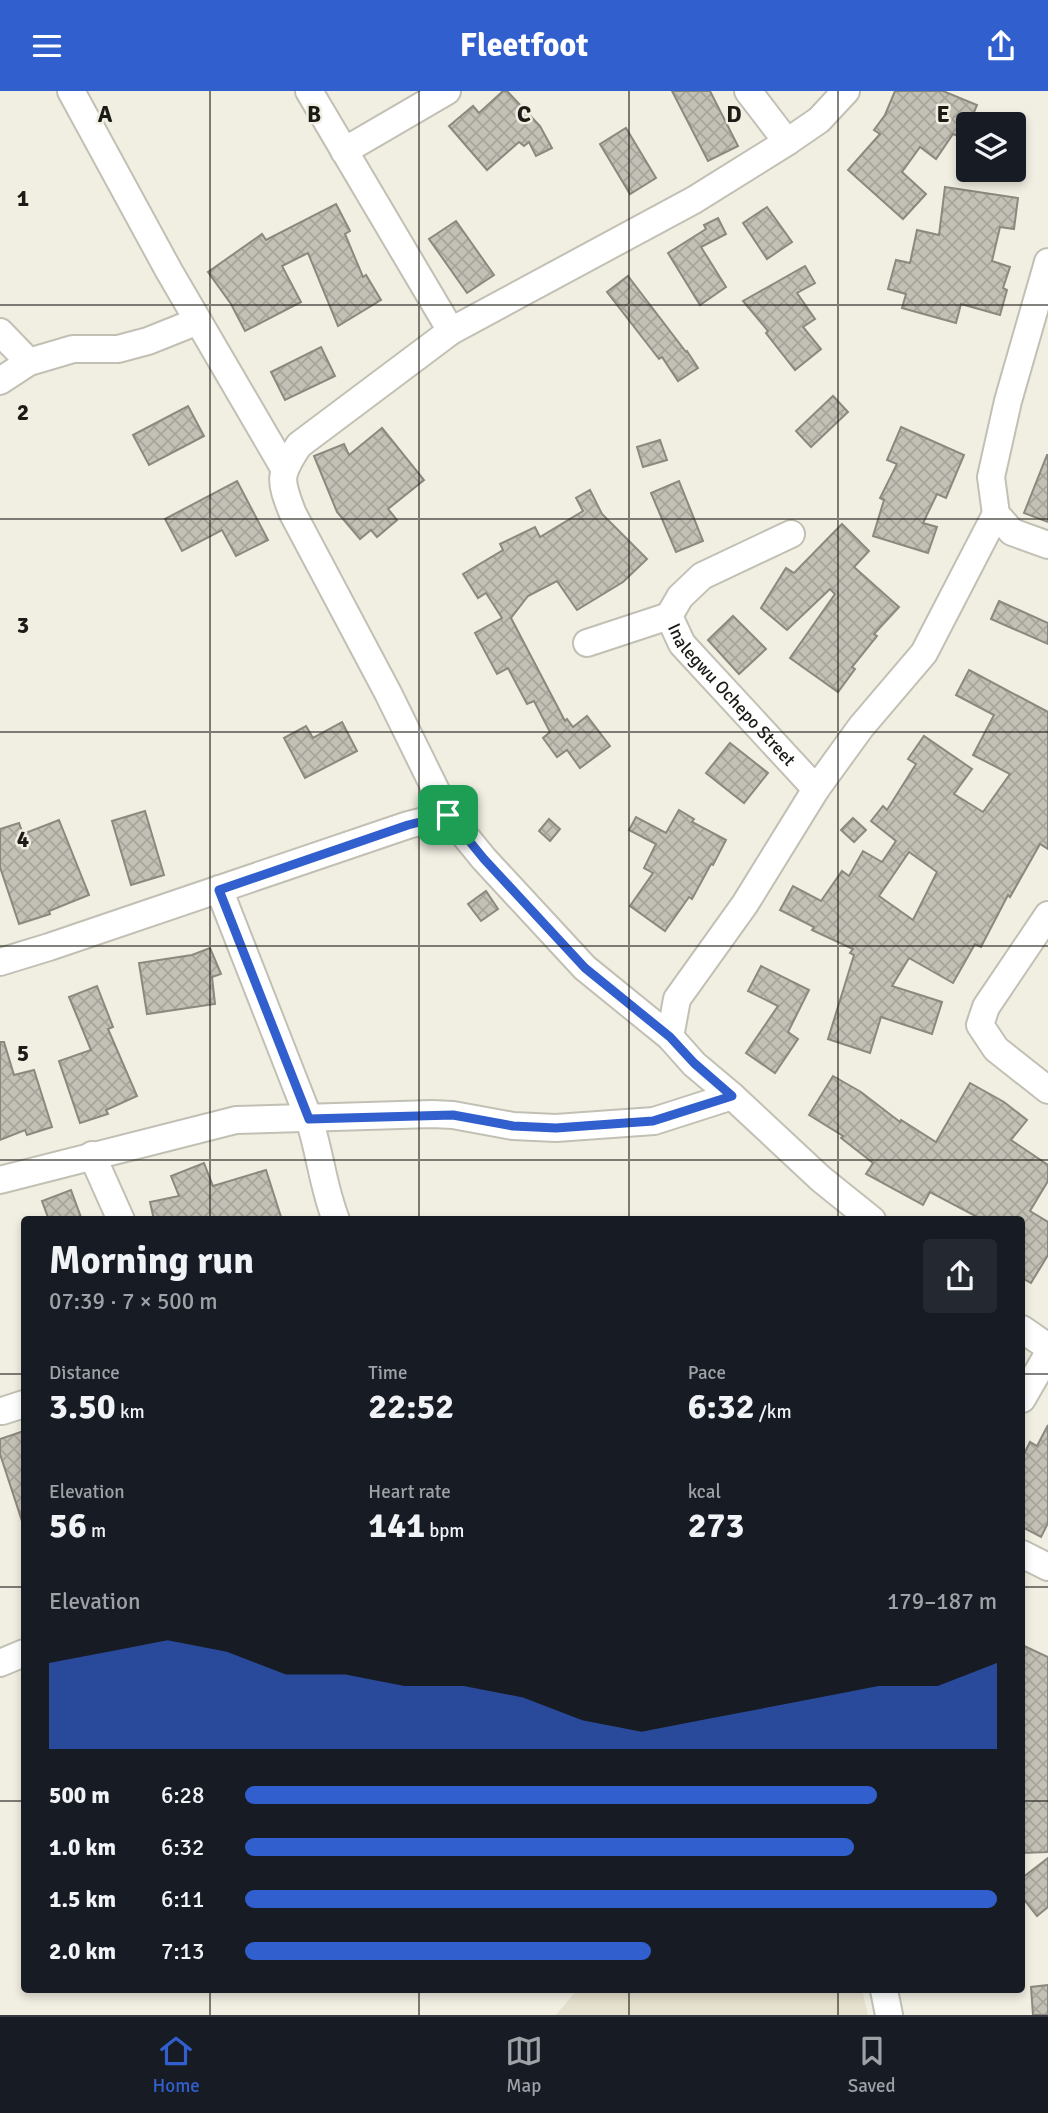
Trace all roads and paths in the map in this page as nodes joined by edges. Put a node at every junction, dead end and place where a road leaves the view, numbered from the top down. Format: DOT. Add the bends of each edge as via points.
graph roads {
  1 [pos="71,91"];
  2 [pos="309,91"];
  3 [pos="447,91"];
  4 [pos="748,91"];
  5 [pos="846,91"];
  6 [pos="787,142"];
  7 [pos="344,151"];
  8 [pos="1048,262"];
  9 [pos="198,321"];
  10 [pos="451,331"];
  11 [pos="0,332"];
  12 [pos="29,362"];
  13 [pos="0,381"];
  14 [pos="284,468"];
  15 [pos="996,514"];
  16 [pos="791,534"];
  17 [pos="1048,544"];
  18 [pos="669,615"];
  19 [pos="587,643"];
  20 [pos="816,789"];
  21 [pos="448,815"];
  22 [pos="219,890"];
  23 [pos="1048,915"];
  24 [pos="0,962"];
  25 [pos="670,1037"];
  26 [pos="1048,1090"];
  27 [pos="732,1096"];
  28 [pos="309,1119"];
  29 [pos="92,1155"];
  30 [pos="0,1179"];
  31 [pos="119,1216"];
  32 [pos="334,1216"];
  33 [pos="867,1216"];
  34 [pos="1025,1331"];
  35 [pos="1048,1347"];
  36 [pos="1048,1354"];
  37 [pos="1025,1394"];
  38 [pos="1025,1556"];
  39 [pos="1048,1567"];
  40 [pos="21,1654"];
  41 [pos="0,1663"];
  42 [pos="885,1993"];
  43 [pos="889,2015"];
  1 -- 9 [label="street"];
  2 -- 7 [label="street"];
  3 -- 7 [label="street"];
  4 -- 6 [label="street"];
  5 -- 6 [label="street" via="819,120"];
  6 -- 10 [label="street" via="694,200"];
  7 -- 10 [label="street"];
  8 -- 15 [label="street" via="991,477"];
  9 -- 12 [label="street" via="118,349 73,349"];
  9 -- 14 [label="street"];
  10 -- 14 [label="street" via="299,445"];
  11 -- 12 [label="street"];
  12 -- 13 [label="street"];
  14 -- 21 [label="street" via="283,490 293,514"];
  15 -- 17 [label="street" via="1012,532"];
  15 -- 20 [label="street" via="924,653"];
  16 -- 18 [label="street, Inalegwu Ochepo Street" via="702,576"];
  18 -- 19 [label="street"];
  18 -- 20 [label="street, Inalegwu Ochepo Street" via="682,644"];
  20 -- 25 [label="street" via="745,904 677,999"];
  21 -- 22 [label="street"];
  21 -- 25 [label="street" via="585,968"];
  22 -- 24 [label="street"];
  22 -- 28 [label="street"];
  23 -- 26 [label="street" via="986,1007 980,1025 996,1049"];
  25 -- 27 [label="street"];
  27 -- 28 [label="street" via="653,1121 556,1128 453,1115"];
  27 -- 33 [label="street"];
  28 -- 29 [label="street" via="236,1120"];
  28 -- 32 [label="street"];
  29 -- 30 [label="street"];
  29 -- 31 [label="street"];
  34 -- 35 [label="street"];
  36 -- 37 [label="street"];
  38 -- 39 [label="street"];
  40 -- 41 [label="street"];
  42 -- 43 [label="street"];
}
